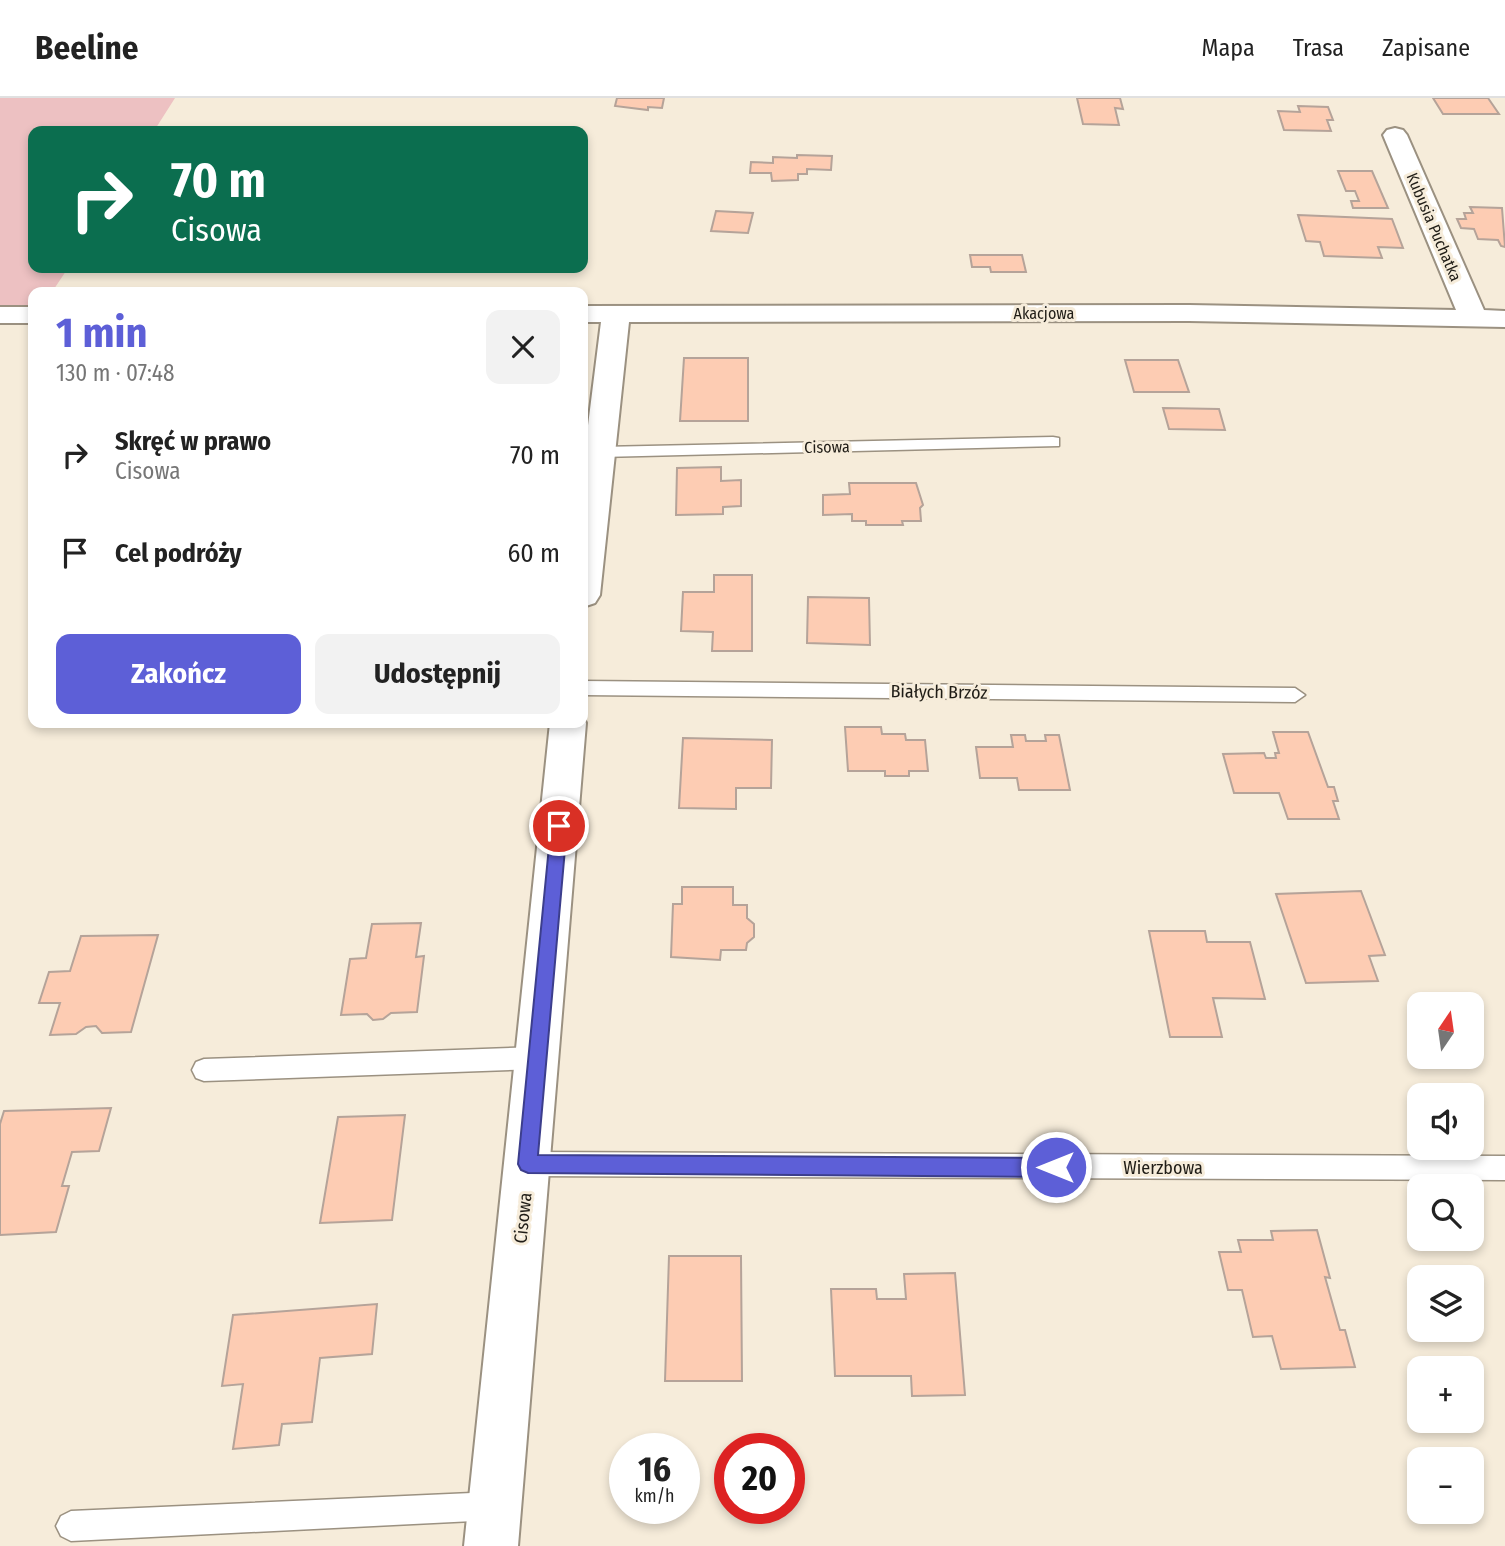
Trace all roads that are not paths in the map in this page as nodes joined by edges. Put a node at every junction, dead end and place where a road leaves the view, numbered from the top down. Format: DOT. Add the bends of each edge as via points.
graph roads {
  1 [pos="1395,135"];
  2 [pos="588,314"];
  3 [pos="617,314"];
  4 [pos="0,315"];
  5 [pos="28,315"];
  6 [pos="1474,318"];
  7 [pos="1505,319"];
  8 [pos="1053,442"];
  9 [pos="601,452"];
  10 [pos="588,555"];
  11 [pos="588,688"];
  12 [pos="1295,695"];
  13 [pos="568,728"];
  14 [pos="538,1058"];
  15 [pos="204,1070"];
  16 [pos="528,1164"];
  17 [pos="1505,1168"];
  18 [pos="71,1525"];
  19 [pos="492,1526"];
  1 -- 6 [label="street, Kubusia Puchatka"];
  2 -- 3 [label="street, Akacjowa"];
  3 -- 6 [label="street, Akacjowa" via="1189,313"];
  3 -- 9 [label="street"];
  4 -- 5 [label="street"];
  6 -- 7 [label="street, Akacjowa"];
  8 -- 9 [label="lane, Cisowa"];
  9 -- 10 [label="street"];
  11 -- 12 [label="lane, Białych Brzóz"];
  13 -- 14 [label="street, Cisowa"];
  14 -- 15 [label="lane"];
  14 -- 16 [label="street, Cisowa"];
  16 -- 17 [label="lane, Wierzbowa"];
  16 -- 19 [label="street, Cisowa"];
  18 -- 19 [label="lane"];
}
